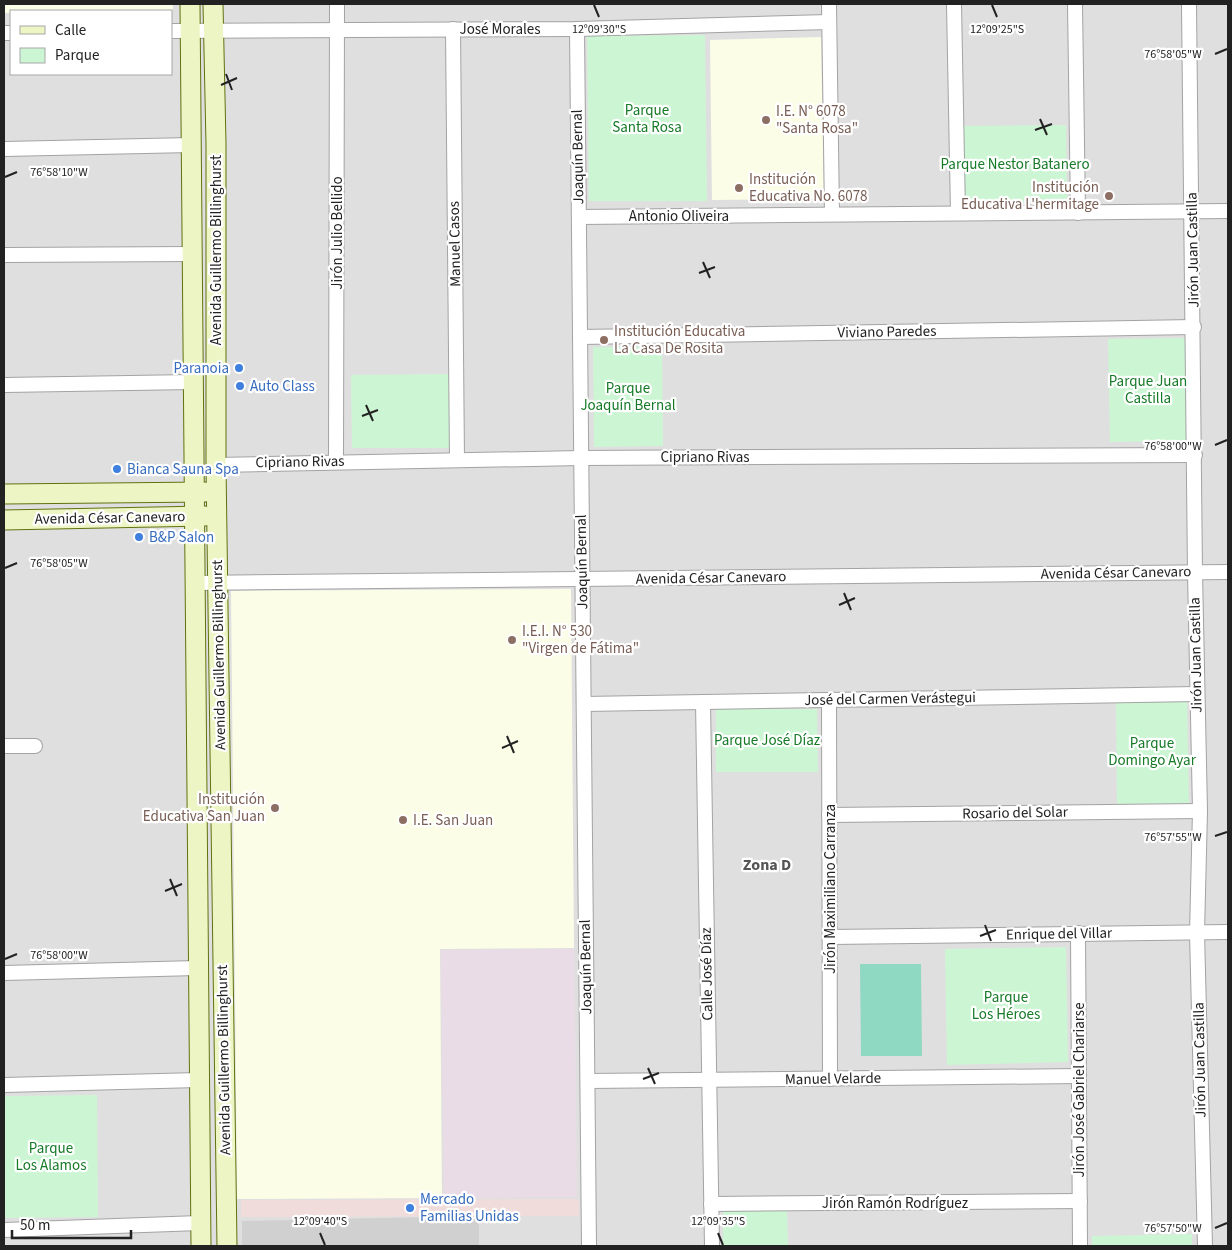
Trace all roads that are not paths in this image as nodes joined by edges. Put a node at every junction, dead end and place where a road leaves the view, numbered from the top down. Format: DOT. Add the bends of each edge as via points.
graph roads {
  1 [pos="190,4"];
  2 [pos="213,4"];
  3 [pos="337,4"];
  4 [pos="829,4"];
  5 [pos="954,4"];
  6 [pos="1075,4"];
  7 [pos="1189,4"];
  8 [pos="829,22"];
  9 [pos="453,29"];
  10 [pos="577,29"];
  11 [pos="190,30"];
  12 [pos="338,30"];
  13 [pos="172,31"];
  14 [pos="213,32"];
  15 [pos="192,145"];
  16 [pos="4,149"];
  17 [pos="1228,211"];
  18 [pos="1192,212"];
  19 [pos="1078,213"];
  20 [pos="832,214"];
  21 [pos="958,214"];
  22 [pos="579,216"];
  23 [pos="193,254"];
  24 [pos="4,255"];
  25 [pos="1194,327"];
  26 [pos="580,337"];
  27 [pos="193,382"];
  28 [pos="4,386"];
  29 [pos="1195,455"];
  30 [pos="581,458"];
  31 [pos="457,460"];
  32 [pos="336,461"];
  33 [pos="216,465"];
  34 [pos="193,492"];
  35 [pos="216,492"];
  36 [pos="4,494"];
  37 [pos="193,516"];
  38 [pos="217,516"];
  39 [pos="4,520"];
  40 [pos="1195,572"];
  41 [pos="1228,572"];
  42 [pos="583,579"];
  43 [pos="218,583"];
  44 [pos="194,584"];
  45 [pos="1197,694"];
  46 [pos="829,700"];
  47 [pos="703,702"];
  48 [pos="584,704"];
  49 [pos="4,746"];
  50 [pos="34,746"];
  51 [pos="1200,811"];
  52 [pos="829,816"];
  53 [pos="1228,932"];
  54 [pos="1197,933"];
  55 [pos="1078,934"];
  56 [pos="830,937"];
  57 [pos="198,968"];
  58 [pos="4,973"];
  59 [pos="1079,1076"];
  60 [pos="830,1079"];
  61 [pos="199,1080"];
  62 [pos="709,1080"];
  63 [pos="588,1082"];
  64 [pos="4,1085"];
  65 [pos="1080,1201"];
  66 [pos="711,1204"];
  67 [pos="200,1223"];
  68 [pos="4,1230"];
  69 [pos="201,1246"];
  70 [pos="227,1246"];
  71 [pos="589,1246"];
  72 [pos="712,1246"];
  73 [pos="1080,1246"];
  74 [pos="1204,1246"];
  1 -- 11 [label="main road, Avenida Guillermo Billinghurst"];
  2 -- 14 [label="main road, Avenida Guillermo Billinghurst"];
  3 -- 12 [label="street, Jirón Julio Bellido"];
  4 -- 8 [label="street"];
  5 -- 21 [label="street"];
  6 -- 19 [label="street"];
  7 -- 18 [label="street, Jirón Juan Castilla"];
  8 -- 10 [label="street, José Morales"];
  8 -- 20 [label="street"];
  9 -- 10 [label="street, José Morales"];
  9 -- 12 [label="street, José Morales"];
  9 -- 31 [label="street, Manuel Casos"];
  10 -- 22 [label="street, Joaquín Bernal"];
  11 -- 13 [label="street, José Morales"];
  11 -- 14 [label="street, José Morales"];
  11 -- 15 [label="main road, Avenida Guillermo Billinghurst"];
  12 -- 14 [label="street, José Morales"];
  12 -- 32 [label="street, Jirón Julio Bellido"];
  14 -- 33 [label="main road, Avenida Guillermo Billinghurst"];
  15 -- 16 [label="street"];
  15 -- 23 [label="main road, Avenida Guillermo Billinghurst"];
  17 -- 18 [label="street, Antonio Oliveira"];
  18 -- 19 [label="street, Antonio Oliveira"];
  18 -- 25 [label="street, Jirón Juan Castilla"];
  19 -- 21 [label="street, Antonio Oliveira"];
  20 -- 21 [label="street, Antonio Oliveira"];
  20 -- 22 [label="street, Antonio Oliveira"];
  22 -- 26 [label="street, Joaquín Bernal"];
  23 -- 24 [label="street"];
  23 -- 27 [label="main road, Avenida Guillermo Billinghurst"];
  25 -- 26 [label="street, Viviano Paredes"];
  25 -- 29 [label="street, Jirón Juan Castilla"];
  26 -- 30 [label="street, Joaquín Bernal"];
  27 -- 28 [label="street"];
  27 -- 34 [label="main road, Avenida Guillermo Billinghurst"];
  29 -- 30 [label="street, Cipriano Rivas"];
  29 -- 40 [label="street, Jirón Juan Castilla"];
  30 -- 31 [label="street, Cipriano Rivas"];
  30 -- 42 [label="street, Joaquín Bernal"];
  31 -- 32 [label="street, Cipriano Rivas"];
  32 -- 33 [label="street, Cipriano Rivas"];
  33 -- 35 [label="main road, Avenida Guillermo Billinghurst"];
  34 -- 35 [label="main road, Avenida César Canevaro"];
  34 -- 36 [label="main road, Avenida César Canevaro"];
  34 -- 37 [label="main road, Avenida Guillermo Billinghurst"];
  35 -- 38 [label="main road, Avenida Guillermo Billinghurst"];
  37 -- 38 [label="main road, Avenida César Canevaro"];
  37 -- 39 [label="main road, Avenida César Canevaro"];
  37 -- 44 [label="main road, Avenida Guillermo Billinghurst"];
  38 -- 43 [label="main road, Avenida Guillermo Billinghurst"];
  40 -- 41 [label="street, Avenida César Canevaro"];
  40 -- 42 [label="street, Avenida César Canevaro"];
  40 -- 45 [label="street, Jirón Juan Castilla"];
  42 -- 43 [label="street, Avenida César Canevaro"];
  42 -- 48 [label="street, Joaquín Bernal"];
  43 -- 44 [label="street, Avenida César Canevaro"];
  43 -- 70 [label="main road, Avenida Guillermo Billinghurst"];
  44 -- 57 [label="main road, Avenida Guillermo Billinghurst"];
  45 -- 46 [label="street, José del Carmen Verástegui"];
  45 -- 51 [label="street, Jirón Juan Castilla"];
  46 -- 47 [label="street, José del Carmen Verástegui"];
  46 -- 52 [label="street, Jirón Maximiliano Carranza"];
  47 -- 48 [label="street, José del Carmen Verástegui"];
  47 -- 62 [label="street, Calle José Díaz"];
  48 -- 63 [label="street, Joaquín Bernal"];
  49 -- 50 [label="street"];
  51 -- 52 [label="street, Rosario del Solar"];
  51 -- 54 [label="street, Jirón Juan Castilla"];
  52 -- 56 [label="street, Jirón Maximiliano Carranza"];
  53 -- 54 [label="street, Enrique del Villar"];
  54 -- 55 [label="street, Enrique del Villar"];
  54 -- 74 [label="street, Jirón Juan Castilla"];
  55 -- 56 [label="street, Enrique del Villar"];
  55 -- 59 [label="street, Jirón José Gabriel Chariarse"];
  56 -- 60 [label="street, Jirón Maximiliano Carranza"];
  57 -- 58 [label="street"];
  57 -- 61 [label="main road, Avenida Guillermo Billinghurst"];
  59 -- 60 [label="street, Manuel Velarde"];
  59 -- 65 [label="street, Jirón José Gabriel Chariarse"];
  60 -- 62 [label="street, Manuel Velarde"];
  61 -- 64 [label="street"];
  61 -- 67 [label="main road, Avenida Guillermo Billinghurst"];
  62 -- 63 [label="street, Manuel Velarde"];
  62 -- 66 [label="street, Calle José Díaz"];
  63 -- 71 [label="street, Joaquín Bernal"];
  65 -- 66 [label="street, Jirón Ramón Rodríguez"];
  65 -- 73 [label="street, Jirón José Gabriel Chariarse"];
  66 -- 72 [label="street, Calle José Díaz"];
  67 -- 68 [label="street"];
  67 -- 69 [label="main road, Avenida Guillermo Billinghurst"];
}
